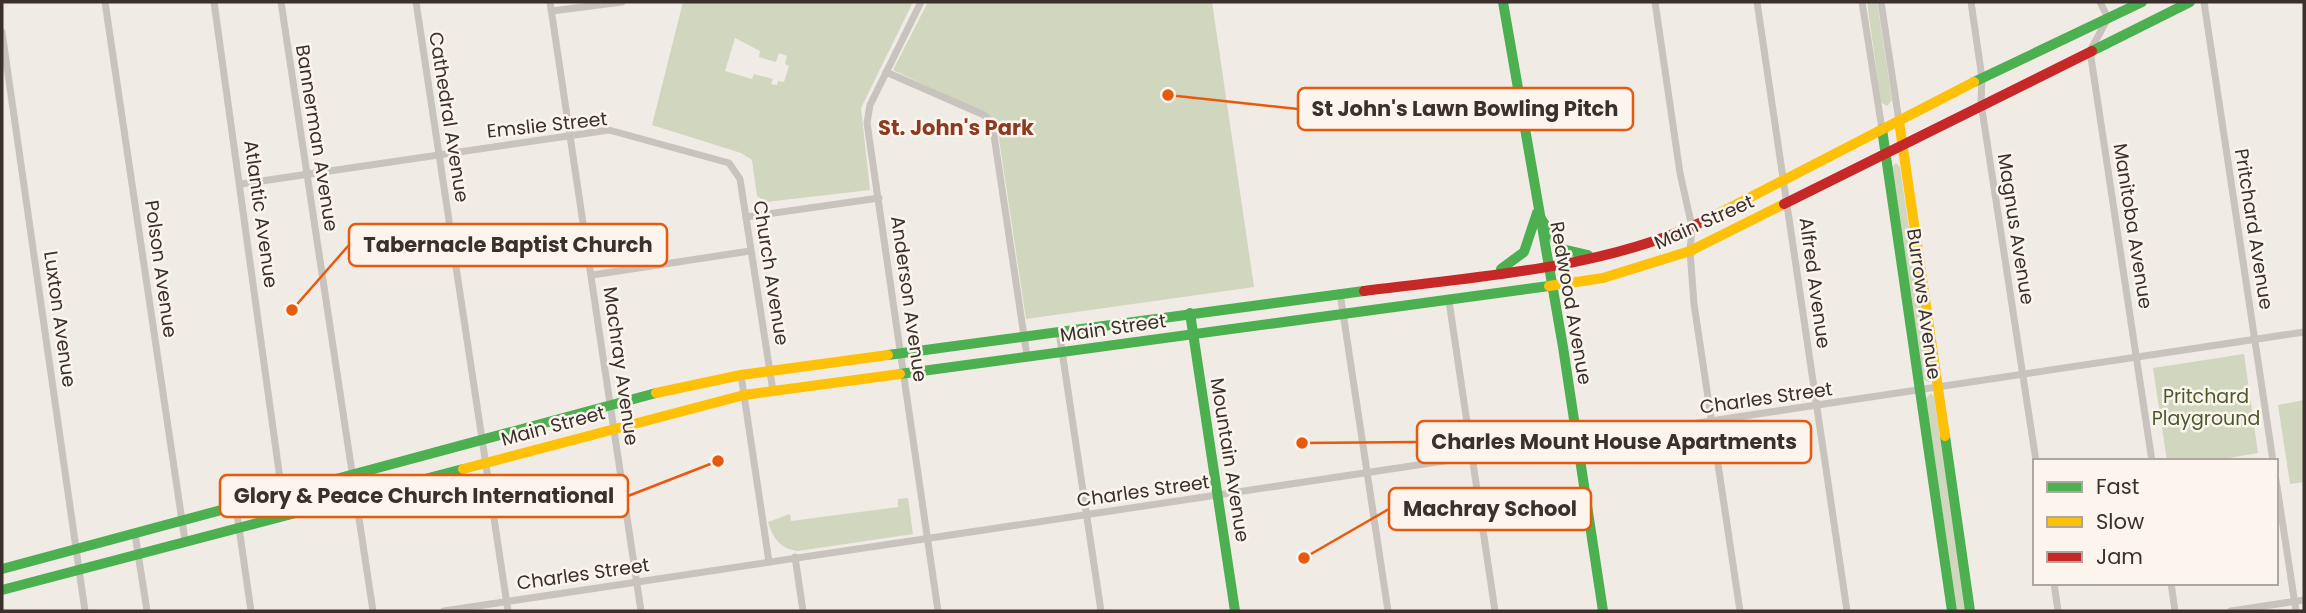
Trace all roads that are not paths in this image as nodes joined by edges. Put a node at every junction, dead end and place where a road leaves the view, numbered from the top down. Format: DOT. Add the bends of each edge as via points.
graph roads {
  1 [pos="105,2"];
  2 [pos="214,2"];
  3 [pos="281,2"];
  4 [pos="416,2"];
  5 [pos="550,2"];
  6 [pos="622,2"];
  7 [pos="921,2"];
  8 [pos="1503,2"];
  9 [pos="1655,2"];
  10 [pos="1757,2"];
  11 [pos="1862,2"];
  12 [pos="1881,2"];
  13 [pos="1971,2"];
  14 [pos="2100,2"];
  15 [pos="2142,2"];
  16 [pos="2189,2"];
  17 [pos="2204,2"];
  18 [pos="552,11"];
  19 [pos="2108,18"];
  20 [pos="2,32"];
  21 [pos="2090,51"];
  22 [pos="886,72"];
  23 [pos="1982,78"];
  24 [pos="1981,103"];
  25 [pos="1899,121"];
  26 [pos="1882,129"];
  27 [pos="570,135"];
  28 [pos="1901,144"];
  29 [pos="1884,153"];
  30 [pos="439,154"];
  31 [pos="729,163"];
  32 [pos="307,174"];
  33 [pos="1784,180"];
  34 [pos="241,184"];
  35 [pos="879,198"];
  36 [pos="1787,202"];
  37 [pos="1537,213"];
  38 [pos="746,217"];
  39 [pos="1692,227"];
  40 [pos="750,251"];
  41 [pos="1690,251"];
  42 [pos="1598,257"];
  43 [pos="1547,265"];
  44 [pos="1495,273"];
  45 [pos="592,275"];
  46 [pos="1551,286"];
  47 [pos="1340,293"];
  48 [pos="1449,301"];
  49 [pos="1190,313"];
  50 [pos="1345,313"];
  51 [pos="1059,331"];
  52 [pos="2304,332"];
  53 [pos="1194,334"];
  54 [pos="1024,335"];
  55 [pos="2255,340"];
  56 [pos="901,352"];
  57 [pos="1062,352"];
  58 [pos="1027,356"];
  59 [pos="2137,358"];
  60 [pos="770,370"];
  61 [pos="903,373"];
  62 [pos="741,374"];
  63 [pos="2023,376"];
  64 [pos="1938,389"];
  65 [pos="774,391"];
  66 [pos="1919,392"];
  67 [pos="744,395"];
  68 [pos="612,404"];
  69 [pos="1816,406"];
  70 [pos="1711,422"];
  71 [pos="615,427"];
  72 [pos="481,440"];
  73 [pos="1578,442"];
  74 [pos="1472,457"];
  75 [pos="2036,459"];
  76 [pos="2152,459"];
  77 [pos="2273,459"];
  78 [pos="486,462"];
  79 [pos="1366,473"];
  80 [pos="351,477"];
  81 [pos="2278,493"];
  82 [pos="282,495"];
  83 [pos="355,495"];
  84 [pos="1218,496"];
  85 [pos="236,507"];
  86 [pos="285,515"];
  87 [pos="1087,515"];
  88 [pos="183,521"];
  89 [pos="239,526"];
  90 [pos="135,534"];
  91 [pos="928,539"];
  92 [pos="185,541"];
  93 [pos="78,549"];
  94 [pos="139,554"];
  95 [pos="795,557"];
  96 [pos="769,562"];
  97 [pos="2,569"];
  98 [pos="79,570"];
  99 [pos="637,583"];
  100 [pos="2054,585"];
  101 [pos="2171,585"];
  102 [pos="2,590"];
  103 [pos="2304,600"];
  104 [pos="506,601"];
  105 [pos="2294,601"];
  106 [pos="85,611"];
  107 [pos="147,611"];
  108 [pos="251,611"];
  109 [pos="373,611"];
  110 [pos="444,611"];
  111 [pos="508,611"];
  112 [pos="642,611"];
  113 [pos="803,611"];
  114 [pos="938,611"];
  115 [pos="1101,611"];
  116 [pos="1235,611"];
  117 [pos="1388,611"];
  118 [pos="1495,611"];
  119 [pos="1602,611"];
  120 [pos="1740,611"];
  121 [pos="1847,611"];
  122 [pos="1952,611"];
  123 [pos="1970,611"];
  124 [pos="2058,611"];
  125 [pos="2175,611"];
  126 [pos="2231,611"];
  127 [pos="2296,611"];
  1 -- 88 [label="street, Polson Avenue"];
  2 -- 34 [label="street, Atlantic Avenue"];
  3 -- 32 [label="street, Bannerman Avenue"];
  4 -- 30 [label="street, Cathedral Avenue"];
  5 -- 18 [label="street, Machray Avenue"];
  6 -- 18 [label="street"];
  7 -- 22 [label="street, Anderson Avenue"];
  8 -- 37 [label="main road, Redwood Avenue"];
  9 -- 39 [label="street"];
  10 -- 33 [label="street, Alfred Avenue"];
  11 -- 26 [label="street, Burrows Avenue"];
  12 -- 25 [label="street, Burrows Avenue"];
  13 -- 23 [label="street, Magnus Avenue"];
  14 -- 19 [label="street"];
  15 -- 19 [label="main road, Main Street"];
  16 -- 21 [label="main road, Main Street"];
  17 -- 55 [label="street, Pritchard Avenue"];
  18 -- 27 [label="street, Machray Avenue"];
  19 -- 21 [label="street"];
  19 -- 23 [label="main road, Main Street"];
  20 -- 93 [label="street, Luxton Avenue"];
  21 -- 24 [label="main road, Main Street"];
  21 -- 59 [label="street, Manitoba Avenue"];
  22 -- 35 [label="street, Anderson Avenue" via="867,123"];
  22 -- 54 [label="street" via="992,122"];
  23 -- 24 [label="street, Magnus Avenue"];
  23 -- 25 [label="main road, Main Street"];
  24 -- 28 [label="main road, Main Street"];
  24 -- 63 [label="street, Magnus Avenue"];
  25 -- 26 [label="main road, Main Street"];
  25 -- 28 [label="main road, Burrows Avenue"];
  26 -- 29 [label="main road, Burrows Avenue"];
  26 -- 33 [label="main road, Main Street"];
  27 -- 30 [label="street, Emslie Street"];
  27 -- 31 [label="street, Emslie Street" via="609,130"];
  27 -- 45 [label="street, Machray Avenue"];
  28 -- 29 [label="main road, Main Street"];
  28 -- 64 [label="main road, Burrows Avenue"];
  29 -- 36 [label="main road, Main Street"];
  29 -- 66 [label="main road, Burrows Avenue"];
  30 -- 32 [label="street, Emslie Street"];
  30 -- 72 [label="street, Cathedral Avenue"];
  31 -- 38 [label="street, Church Avenue" via="740,179"];
  32 -- 34 [label="street, Emslie Street"];
  32 -- 80 [label="street, Bannerman Avenue"];
  33 -- 36 [label="street, Alfred Avenue"];
  33 -- 39 [label="main road, Main Street"];
  34 -- 82 [label="street, Atlantic Avenue"];
  35 -- 38 [label="street"];
  35 -- 56 [label="street, Anderson Avenue"];
  36 -- 41 [label="main road, Main Street"];
  36 -- 69 [label="street, Alfred Avenue"];
  37 -- 42 [label="main road" via="1562,249"];
  37 -- 43 [label="main road, Redwood Avenue"];
  37 -- 44 [label="main road" via="1524,252"];
  38 -- 40 [label="street, Church Avenue"];
  39 -- 41 [label="street"];
  39 -- 42 [label="main road, Main Street"];
  40 -- 45 [label="street"];
  40 -- 60 [label="street, Church Avenue"];
  41 -- 46 [label="main road, Main Street" via="1614,275"];
  41 -- 70 [label="street"];
  42 -- 43 [label="main road, Main Street"];
  43 -- 44 [label="main road, Main Street"];
  43 -- 46 [label="main road, Redwood Avenue"];
  44 -- 47 [label="main road, Main Street"];
  45 -- 68 [label="street, Machray Avenue"];
  46 -- 48 [label="main road, Main Street"];
  46 -- 73 [label="main road, Redwood Avenue"];
  47 -- 49 [label="main road, Main Street"];
  47 -- 50 [label="street"];
  48 -- 50 [label="main road, Main Street"];
  48 -- 74 [label="street"];
  49 -- 51 [label="main road, Main Street"];
  49 -- 53 [label="main road, Mountain Avenue"];
  50 -- 53 [label="main road, Main Street"];
  50 -- 79 [label="street"];
  51 -- 54 [label="main road, Main Street"];
  51 -- 57 [label="street"];
  52 -- 55 [label="street, Charles Street"];
  53 -- 57 [label="main road, Main Street"];
  53 -- 84 [label="main road, Mountain Avenue"];
  54 -- 56 [label="main road, Main Street"];
  54 -- 58 [label="street"];
  55 -- 59 [label="street, Charles Street"];
  55 -- 77 [label="street, Pritchard Avenue"];
  56 -- 60 [label="main road, Main Street"];
  56 -- 61 [label="street, Anderson Avenue"];
  57 -- 58 [label="main road, Main Street"];
  57 -- 87 [label="street"];
  58 -- 61 [label="main road, Main Street"];
  59 -- 63 [label="street, Charles Street"];
  59 -- 76 [label="street, Manitoba Avenue"];
  60 -- 62 [label="main road, Main Street"];
  60 -- 65 [label="street, Church Avenue"];
  61 -- 65 [label="main road, Main Street"];
  61 -- 91 [label="street, Anderson Avenue"];
  62 -- 67 [label="street"];
  62 -- 68 [label="main road, Main Street"];
  63 -- 64 [label="street, Charles Street"];
  63 -- 75 [label="street, Magnus Avenue"];
  64 -- 66 [label="street, Charles Street"];
  64 -- 123 [label="main road, Burrows Avenue"];
  65 -- 67 [label="main road, Main Street"];
  66 -- 69 [label="street, Charles Street"];
  66 -- 122 [label="main road, Burrows Avenue"];
  67 -- 71 [label="main road, Main Street"];
  67 -- 96 [label="street"];
  68 -- 71 [label="street, Machray Avenue"];
  68 -- 72 [label="main road, Main Street"];
  69 -- 70 [label="street, Charles Street"];
  69 -- 121 [label="street, Alfred Avenue"];
  70 -- 73 [label="street, Charles Street"];
  70 -- 120 [label="street"];
  71 -- 78 [label="main road, Main Street"];
  71 -- 99 [label="street, Machray Avenue"];
  72 -- 78 [label="street, Cathedral Avenue"];
  72 -- 80 [label="main road, Main Street"];
  73 -- 74 [label="street, Charles Street"];
  73 -- 119 [label="main road, Redwood Avenue"];
  74 -- 79 [label="street, Charles Street"];
  74 -- 118 [label="street"];
  78 -- 83 [label="main road, Main Street"];
  78 -- 104 [label="street, Cathedral Avenue"];
  79 -- 84 [label="street, Charles Street"];
  79 -- 117 [label="street"];
  80 -- 82 [label="main road, Main Street"];
  80 -- 83 [label="street, Bannerman Avenue"];
  81 -- 105 [label="street"];
  82 -- 85 [label="main road, Main Street"];
  82 -- 86 [label="street, Atlantic Avenue"];
  83 -- 86 [label="main road, Main Street"];
  83 -- 109 [label="street, Bannerman Avenue"];
  84 -- 87 [label="street, Charles Street"];
  84 -- 116 [label="main road, Mountain Avenue"];
  85 -- 88 [label="main road, Main Street"];
  85 -- 89 [label="street"];
  86 -- 89 [label="main road, Main Street"];
  87 -- 91 [label="street, Charles Street"];
  87 -- 115 [label="street"];
  88 -- 90 [label="main road, Main Street"];
  88 -- 92 [label="street, Polson Avenue"];
  89 -- 92 [label="main road, Main Street"];
  89 -- 108 [label="street"];
  90 -- 93 [label="main road, Main Street"];
  90 -- 94 [label="street"];
  91 -- 95 [label="street, Charles Street"];
  91 -- 114 [label="street, Anderson Avenue"];
  92 -- 94 [label="main road, Main Street"];
  93 -- 97 [label="main road, Main Street"];
  93 -- 98 [label="street, Luxton Avenue"];
  94 -- 98 [label="main road, Main Street"];
  94 -- 107 [label="street"];
  95 -- 96 [label="street, Charles Street"];
  95 -- 113 [label="street"];
  96 -- 99 [label="street, Charles Street"];
  98 -- 102 [label="main road, Main Street"];
  98 -- 106 [label="street, Luxton Avenue"];
  99 -- 104 [label="street, Charles Street"];
  99 -- 112 [label="street, Machray Avenue"];
  100 -- 124 [label="street"];
  101 -- 125 [label="street"];
  103 -- 105 [label="street"];
  104 -- 110 [label="street, Charles Street"];
  104 -- 111 [label="street, Cathedral Avenue"];
  105 -- 126 [label="street"];
  105 -- 127 [label="street"];
}
